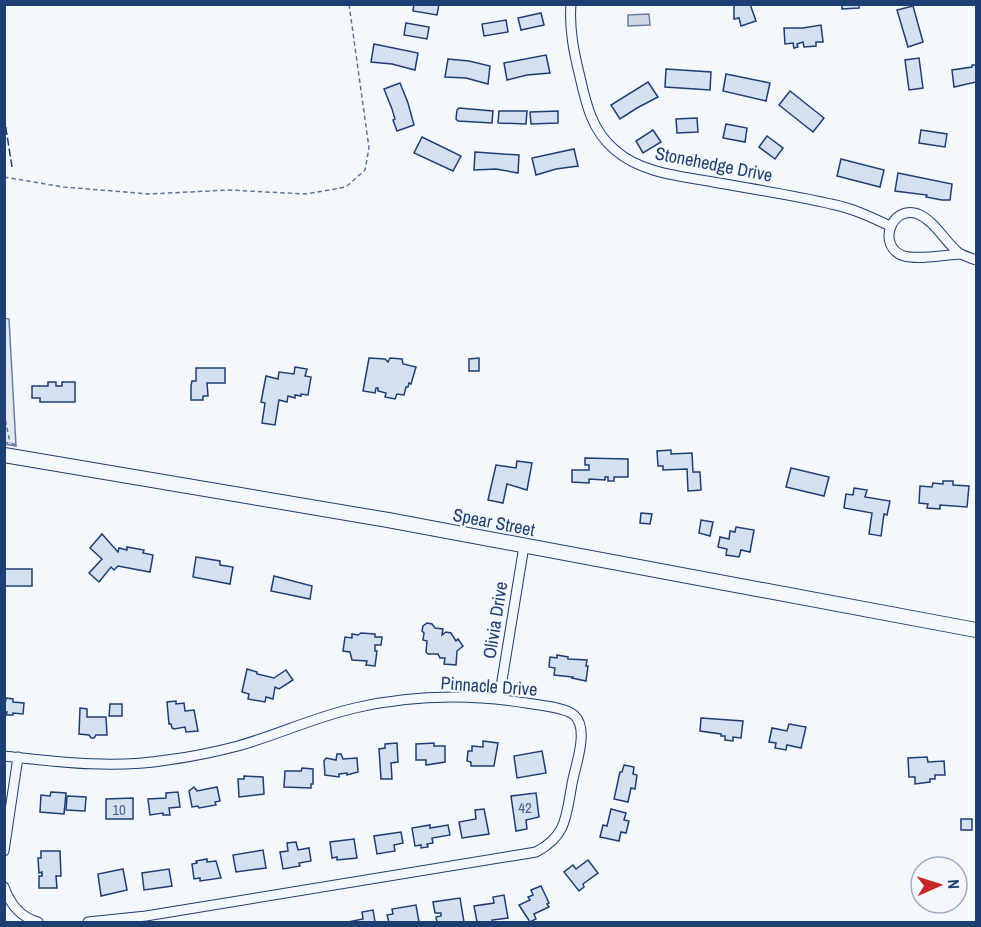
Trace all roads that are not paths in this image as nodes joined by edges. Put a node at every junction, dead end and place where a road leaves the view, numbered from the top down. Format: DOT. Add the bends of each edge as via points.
graph roads {
  1 [pos="571,4"];
  2 [pos="890,226"];
  3 [pos="960,254"];
  4 [pos="976,260"];
  5 [pos="7,449"];
  6 [pos="524,546"];
  7 [pos="976,630"];
  8 [pos="499,699"];
  9 [pos="4,756"];
  10 [pos="18,757"];
  11 [pos="4,851"];
  12 [pos="4,887"];
  13 [pos="38,922"];
  14 [pos="88,922"];
  1 -- 2 [label="street, Stonehedge Drive" via="572,43 589,112 603,137 624,157 668,173 831,204"];
  2 -- 3 [label="street" via="903,214 917,213"];
  2 -- 3 [label="street" via="891,245 901,254"];
  3 -- 4 [label="street"];
  5 -- 6 [label="main road, Spear Street"];
  6 -- 7 [label="main road, Spear Street"];
  6 -- 8 [label="street, Olivia Drive"];
  8 -- 10 [label="street, Pinnacle Drive" via="388,701 353,708 238,746 166,761 92,765"];
  8 -- 14 [label="street, Pinnacle Drive" via="573,714 579,722 581,741 565,821 549,846 495,860"];
  9 -- 10 [label="street, Pinnacle Drive"];
  10 -- 11 [label="street"];
  12 -- 13 [label="street" via="16,909"];
}
